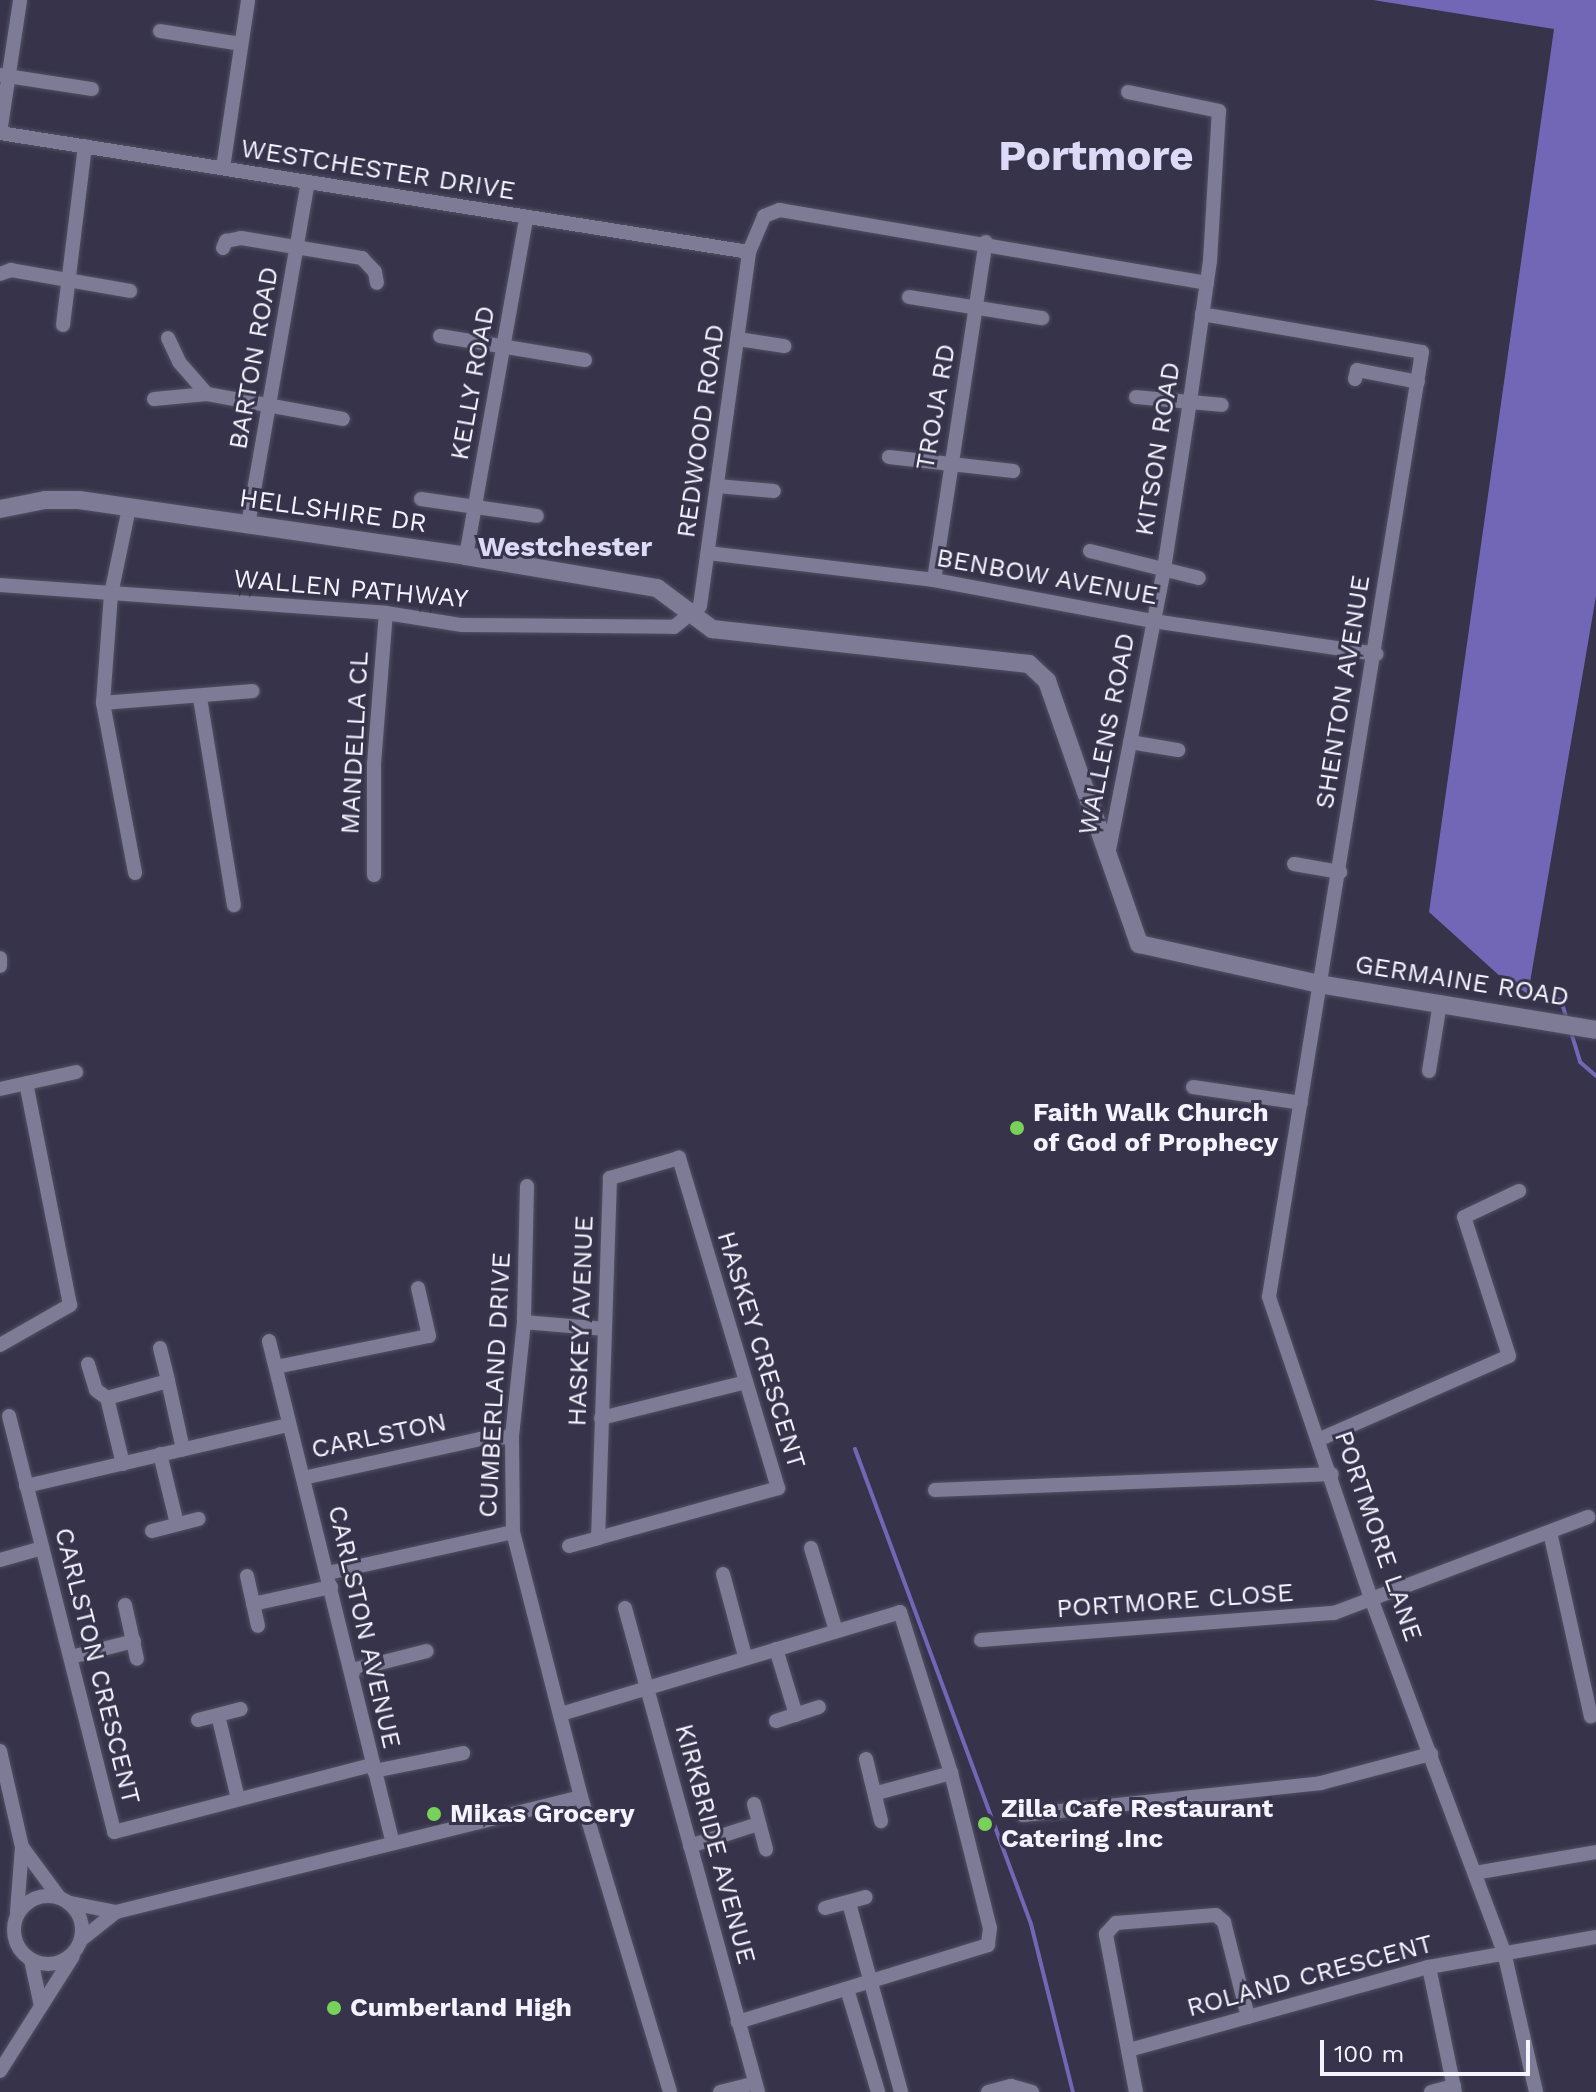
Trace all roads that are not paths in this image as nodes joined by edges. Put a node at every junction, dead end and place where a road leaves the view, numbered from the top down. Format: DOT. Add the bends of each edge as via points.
graph roads {
  1 [pos="20,0"];
  2 [pos="248,0"];
  3 [pos="160,31"];
  4 [pos="241,44"];
  5 [pos="4,75"];
  6 [pos="92,89"];
  7 [pos="1128,92"];
  8 [pos="0,133"];
  9 [pos="85,146"];
  10 [pos="223,168"];
  11 [pos="308,182"];
  12 [pos="526,219"];
  13 [pos="986,242"];
  14 [pos="297,246"];
  15 [pos="223,248"];
  16 [pos="749,252"];
  17 [pos="0,274"];
  18 [pos="67,280"];
  19 [pos="377,283"];
  20 [pos="1207,283"];
  21 [pos="130,291"];
  22 [pos="909,297"];
  23 [pos="978,309"];
  24 [pos="1202,314"];
  25 [pos="1042,318"];
  26 [pos="63,325"];
  27 [pos="440,336"];
  28 [pos="168,338"];
  29 [pos="738,339"];
  30 [pos="505,345"];
  31 [pos="784,346"];
  32 [pos="585,360"];
  33 [pos="1355,379"];
  34 [pos="1418,382"];
  35 [pos="207,394"];
  36 [pos="1136,397"];
  37 [pos="154,399"];
  38 [pos="1190,401"];
  39 [pos="1222,405"];
  40 [pos="272,407"];
  41 [pos="343,419"];
  42 [pos="889,457"];
  43 [pos="948,465"];
  44 [pos="1013,471"];
  45 [pos="717,486"];
  46 [pos="774,491"];
  47 [pos="421,499"];
  48 [pos="129,508"];
  49 [pos="0,509"];
  50 [pos="475,509"];
  51 [pos="537,516"];
  52 [pos="248,525"];
  53 [pos="1090,551"];
  54 [pos="708,553"];
  55 [pos="466,556"];
  56 [pos="1164,569"];
  57 [pos="1199,578"];
  58 [pos="934,580"];
  59 [pos="0,585"];
  60 [pos="111,594"];
  61 [pos="386,613"];
  62 [pos="694,615"];
  63 [pos="1153,621"];
  64 [pos="1377,654"];
  65 [pos="253,691"];
  66 [pos="200,698"];
  67 [pos="103,703"];
  68 [pos="1130,742"];
  69 [pos="1178,750"];
  70 [pos="1108,855"];
  71 [pos="1294,864"];
  72 [pos="1340,872"];
  73 [pos="135,873"];
  74 [pos="374,875"];
  75 [pos="234,905"];
  76 [pos="0,958"];
  77 [pos="0,966"];
  78 [pos="1319,984"];
  79 [pos="1440,1003"];
  80 [pos="1590,1029"];
  81 [pos="1429,1071"];
  82 [pos="76,1072"];
  83 [pos="26,1083"];
  84 [pos="1193,1087"];
  85 [pos="0,1089"];
  86 [pos="1301,1103"];
  87 [pos="679,1158"];
  88 [pos="527,1186"];
  89 [pos="1519,1191"];
  90 [pos="418,1288"];
  91 [pos="524,1322"];
  92 [pos="605,1329"];
  93 [pos="269,1341"];
  94 [pos="0,1345"];
  95 [pos="160,1348"];
  96 [pos="88,1364"];
  97 [pos="276,1367"];
  98 [pos="168,1381"];
  99 [pos="746,1382"];
  100 [pos="107,1398"];
  101 [pos="9,1416"];
  102 [pos="601,1418"];
  103 [pos="288,1425"];
  104 [pos="512,1437"];
  105 [pos="1320,1439"];
  106 [pos="183,1449"];
  107 [pos="160,1454"];
  108 [pos="123,1464"];
  109 [pos="1332,1474"];
  110 [pos="303,1478"];
  111 [pos="26,1486"];
  112 [pos="935,1490"];
  113 [pos="1588,1517"];
  114 [pos="198,1519"];
  115 [pos="177,1524"];
  116 [pos="152,1531"];
  117 [pos="513,1532"];
  118 [pos="1550,1532"];
  119 [pos="598,1538"];
  120 [pos="569,1546"];
  121 [pos="42,1548"];
  122 [pos="811,1548"];
  123 [pos="0,1560"];
  124 [pos="723,1574"];
  125 [pos="247,1576"];
  126 [pos="330,1580"];
  127 [pos="1372,1601"];
  128 [pos="253,1604"];
  129 [pos="125,1605"];
  130 [pos="625,1608"];
  131 [pos="258,1626"];
  132 [pos="836,1631"];
  133 [pos="981,1640"];
  134 [pos="134,1641"];
  135 [pos="776,1649"];
  136 [pos="427,1651"];
  137 [pos="745,1656"];
  138 [pos="71,1657"];
  139 [pos="137,1659"];
  140 [pos="352,1670"];
  141 [pos="647,1687"];
  142 [pos="819,1707"];
  143 [pos="241,1709"];
  144 [pos="561,1714"];
  145 [pos="218,1715"];
  146 [pos="796,1715"];
  147 [pos="1591,1717"];
  148 [pos="198,1720"];
  149 [pos="776,1721"];
  150 [pos="0,1751"];
  151 [pos="463,1753"];
  152 [pos="1431,1754"];
  153 [pos="866,1759"];
  154 [pos="373,1768"];
  155 [pos="951,1773"];
  156 [pos="877,1793"];
  157 [pos="581,1797"];
  158 [pos="238,1799"];
  159 [pos="754,1804"];
  160 [pos="1023,1815"];
  161 [pos="881,1821"];
  162 [pos="758,1824"];
  163 [pos="392,1840"];
  164 [pos="690,1846"];
  165 [pos="22,1847"];
  166 [pos="766,1849"];
  167 [pos="1596,1852"];
  168 [pos="1475,1873"];
  169 [pos="866,1897"];
  170 [pos="65,1900"];
  171 [pos="849,1903"];
  172 [pos="825,1908"];
  173 [pos="116,1912"];
  174 [pos="17,1916"];
  175 [pos="1596,1937"];
  176 [pos="79,1944"];
  177 [pos="1504,1952"];
  178 [pos="31,1960"];
  179 [pos="1429,1967"];
  180 [pos="869,1982"];
  181 [pos="847,1989"];
  182 [pos="41,2006"];
  183 [pos="1248,2017"];
  184 [pos="738,2022"];
  185 [pos="1129,2050"];
  186 [pos="0,2071"];
  187 [pos="756,2087"];
  188 [pos="1454,2089"];
  189 [pos="670,2092"];
  190 [pos="720,2092"];
  191 [pos="878,2092"];
  192 [pos="901,2092"];
  193 [pos="988,2092"];
  194 [pos="1032,2092"];
  195 [pos="1136,2092"];
  196 [pos="1431,2092"];
  197 [pos="1536,2092"];
  1 -- 5 [label="street"];
  2 -- 4 [label="street"];
  3 -- 4 [label="street"];
  4 -- 10 [label="street"];
  5 -- 6 [label="street"];
  5 -- 8 [label="street"];
  7 -- 20 [label="street, KITSON ROAD" via="1219,111"];
  8 -- 9 [label="street, WESTCHESTER DRIVE"];
  9 -- 10 [label="street, WESTCHESTER DRIVE"];
  9 -- 18 [label="street"];
  10 -- 11 [label="street, WESTCHESTER DRIVE"];
  11 -- 12 [label="street, WESTCHESTER DRIVE"];
  11 -- 14 [label="street, BARTON ROAD"];
  12 -- 16 [label="street, WESTCHESTER DRIVE"];
  12 -- 30 [label="street, KELLY ROAD"];
  13 -- 16 [label="street, REDWOOD ROAD" via="780,210 764,216"];
  13 -- 20 [label="street, REDWOOD ROAD"];
  13 -- 23 [label="street, TROJA RD"];
  14 -- 15 [label="street" via="233,238"];
  14 -- 19 [label="street" via="362,258"];
  14 -- 40 [label="street, BARTON ROAD"];
  16 -- 29 [label="street, REDWOOD ROAD"];
  17 -- 18 [label="street" via="11,270"];
  18 -- 21 [label="street"];
  18 -- 26 [label="street"];
  20 -- 24 [label="street, KITSON ROAD"];
  22 -- 23 [label="street"];
  23 -- 25 [label="street"];
  23 -- 43 [label="street, TROJA RD"];
  24 -- 34 [label="street, SHENTON AVENUE" via="1422,352"];
  24 -- 38 [label="street, KITSON ROAD"];
  27 -- 30 [label="street"];
  28 -- 35 [label="street" via="179,362"];
  29 -- 31 [label="street"];
  29 -- 45 [label="street, REDWOOD ROAD"];
  30 -- 32 [label="street"];
  30 -- 50 [label="street, KELLY ROAD"];
  33 -- 34 [label="street" via="1357,370"];
  34 -- 64 [label="street, SHENTON AVENUE"];
  35 -- 37 [label="street"];
  35 -- 40 [label="street"];
  36 -- 38 [label="street"];
  38 -- 39 [label="street"];
  38 -- 56 [label="street, KITSON ROAD"];
  40 -- 41 [label="street"];
  40 -- 52 [label="street, BARTON ROAD"];
  42 -- 43 [label="street"];
  43 -- 44 [label="street"];
  43 -- 58 [label="street, TROJA RD"];
  45 -- 46 [label="street"];
  45 -- 54 [label="street, REDWOOD ROAD"];
  47 -- 50 [label="street"];
  48 -- 49 [label="street, HELLSHIRE DR" via="45,500"];
  48 -- 52 [label="street, HELLSHIRE DR"];
  48 -- 60 [label="street"];
  50 -- 51 [label="street"];
  50 -- 55 [label="street, KELLY ROAD"];
  52 -- 55 [label="street, HELLSHIRE DR"];
  53 -- 56 [label="street"];
  54 -- 58 [label="street, BENBOW AVENUE"];
  54 -- 62 [label="street, REDWOOD ROAD"];
  55 -- 62 [label="street, HELLSHIRE DR" via="657,588"];
  56 -- 57 [label="street"];
  56 -- 63 [label="street, KITSON ROAD"];
  58 -- 63 [label="street, BENBOW AVENUE"];
  59 -- 60 [label="street, WALLEN PATHWAY"];
  60 -- 61 [label="street, WALLEN PATHWAY"];
  60 -- 67 [label="street"];
  61 -- 62 [label="street, WALLEN PATHWAY" via="462,625 659,627 684,624"];
  61 -- 74 [label="street, MANDELLA CL" via="374,764"];
  62 -- 70 [label="street" via="712,629 1029,664 1047,681"];
  63 -- 64 [label="street, BENBOW AVENUE"];
  63 -- 68 [label="street, WALLENS ROAD"];
  64 -- 72 [label="street, SHENTON AVENUE"];
  65 -- 66 [label="street"];
  66 -- 67 [label="street"];
  66 -- 75 [label="street"];
  67 -- 73 [label="street"];
  68 -- 69 [label="street"];
  68 -- 70 [label="street, WALLENS ROAD"];
  70 -- 78 [label="street" via="1139,944"];
  71 -- 72 [label="street"];
  72 -- 78 [label="street, SHENTON AVENUE"];
  76 -- 77 [label="street"];
  78 -- 79 [label="street, GERMAINE ROAD"];
  78 -- 86 [label="street, PORTMORE LANE"];
  79 -- 80 [label="street, GERMAINE ROAD"];
  79 -- 81 [label="street"];
  82 -- 83 [label="street"];
  83 -- 85 [label="street"];
  83 -- 94 [label="street" via="70,1305"];
  84 -- 86 [label="street"];
  86 -- 105 [label="street, PORTMORE LANE" via="1269,1297"];
  87 -- 92 [label="street, HASKEY AVENUE" via="610,1178"];
  87 -- 99 [label="street, HASKEY CRESCENT"];
  88 -- 91 [label="street, CUMBERLAND DRIVE"];
  89 -- 105 [label="street" via="1464,1217 1509,1356"];
  90 -- 97 [label="street" via="429,1336"];
  91 -- 92 [label="street"];
  91 -- 104 [label="street, CUMBERLAND DRIVE"];
  92 -- 102 [label="street, HASKEY AVENUE"];
  93 -- 97 [label="street, CARLSTON AVENUE"];
  95 -- 98 [label="street"];
  96 -- 100 [label="street" via="96,1390"];
  97 -- 103 [label="street, CARLSTON AVENUE"];
  98 -- 100 [label="street"];
  98 -- 106 [label="street"];
  99 -- 102 [label="street"];
  99 -- 119 [label="street, HASKEY CRESCENT" via="778,1488"];
  100 -- 108 [label="street"];
  101 -- 111 [label="street, CARLSTON CRESCENT"];
  102 -- 119 [label="street, HASKEY AVENUE"];
  103 -- 106 [label="street"];
  103 -- 110 [label="street, CARLSTON AVENUE"];
  104 -- 110 [label="street, CARLSTON" via="480,1439"];
  104 -- 117 [label="street, CUMBERLAND DRIVE"];
  105 -- 109 [label="street, PORTMORE LANE"];
  106 -- 107 [label="street"];
  107 -- 108 [label="street"];
  107 -- 115 [label="street"];
  108 -- 111 [label="street"];
  109 -- 112 [label="street"];
  109 -- 127 [label="street, PORTMORE LANE"];
  110 -- 126 [label="street, CARLSTON AVENUE"];
  111 -- 121 [label="street, CARLSTON CRESCENT"];
  113 -- 118 [label="street, PORTMORE CLOSE"];
  114 -- 115 [label="street"];
  115 -- 116 [label="street"];
  117 -- 126 [label="street"];
  117 -- 144 [label="street, CUMBERLAND DRIVE"];
  118 -- 127 [label="street, PORTMORE CLOSE"];
  118 -- 147 [label="street"];
  119 -- 120 [label="street, HASKEY CRESCENT"];
  121 -- 123 [label="street"];
  121 -- 138 [label="street, CARLSTON CRESCENT"];
  122 -- 132 [label="street"];
  124 -- 137 [label="street"];
  125 -- 128 [label="street"];
  126 -- 128 [label="street"];
  126 -- 140 [label="street, CARLSTON AVENUE"];
  127 -- 133 [label="street, PORTMORE CLOSE" via="1334,1613"];
  127 -- 152 [label="street, PORTMORE LANE"];
  128 -- 131 [label="street"];
  129 -- 134 [label="street"];
  130 -- 141 [label="street, KIRKBRIDE AVENUE"];
  132 -- 135 [label="street"];
  132 -- 155 [label="street" via="900,1612"];
  134 -- 138 [label="street"];
  134 -- 139 [label="street"];
  135 -- 137 [label="street"];
  135 -- 146 [label="street"];
  136 -- 140 [label="street"];
  137 -- 141 [label="street"];
  138 -- 158 [label="street, CARLSTON CRESCENT" via="114,1832"];
  140 -- 154 [label="street, CARLSTON AVENUE"];
  141 -- 144 [label="street"];
  141 -- 164 [label="street, KIRKBRIDE AVENUE"];
  142 -- 146 [label="street"];
  143 -- 145 [label="street"];
  144 -- 157 [label="street, CUMBERLAND DRIVE"];
  145 -- 148 [label="street"];
  145 -- 158 [label="street"];
  146 -- 149 [label="street"];
  150 -- 165 [label="street"];
  151 -- 154 [label="street, CARLSTON CRESCENT"];
  152 -- 160 [label="street" via="1321,1783"];
  152 -- 168 [label="street, PORTMORE LANE"];
  153 -- 156 [label="street"];
  154 -- 158 [label="street, CARLSTON CRESCENT"];
  154 -- 163 [label="street, CARLSTON AVENUE"];
  155 -- 156 [label="street"];
  155 -- 180 [label="street" via="990,1928 988,1945"];
  156 -- 161 [label="street"];
  157 -- 163 [label="street"];
  157 -- 189 [label="street, CUMBERLAND DRIVE"];
  159 -- 162 [label="street"];
  162 -- 164 [label="street"];
  162 -- 166 [label="street"];
  163 -- 173 [label="street"];
  164 -- 184 [label="street, KIRKBRIDE AVENUE"];
  165 -- 170 [label="street"];
  165 -- 174 [label="street"];
  167 -- 168 [label="street"];
  168 -- 177 [label="street, PORTMORE LANE"];
  169 -- 171 [label="street"];
  170 -- 173 [label="street"];
  170 -- 174 [label="street" via="34,1898"];
  170 -- 176 [label="street" via="83,1926"];
  171 -- 172 [label="street"];
  171 -- 180 [label="street"];
  173 -- 176 [label="street"];
  174 -- 178 [label="street" via="15,1940"];
  175 -- 177 [label="street, ROLAND CRESCENT"];
  176 -- 178 [label="street" via="56,1964"];
  176 -- 182 [label="street"];
  177 -- 179 [label="street, ROLAND CRESCENT"];
  177 -- 197 [label="street, PORTMORE LANE"];
  178 -- 182 [label="street"];
  179 -- 183 [label="street, ROLAND CRESCENT"];
  179 -- 188 [label="street"];
  180 -- 181 [label="street"];
  180 -- 192 [label="street"];
  181 -- 184 [label="street"];
  181 -- 191 [label="street"];
  182 -- 186 [label="street"];
  183 -- 185 [label="street, ROLAND CRESCENT"];
  183 -- 185 [label="street" via="1224,1922 1216,1915 1116,1923 1106,1934"];
  184 -- 187 [label="street, KIRKBRIDE AVENUE"];
  185 -- 195 [label="street"];
  187 -- 190 [label="street"];
  188 -- 196 [label="street"];
  193 -- 194 [label="street" via="1011,2086"];
}
